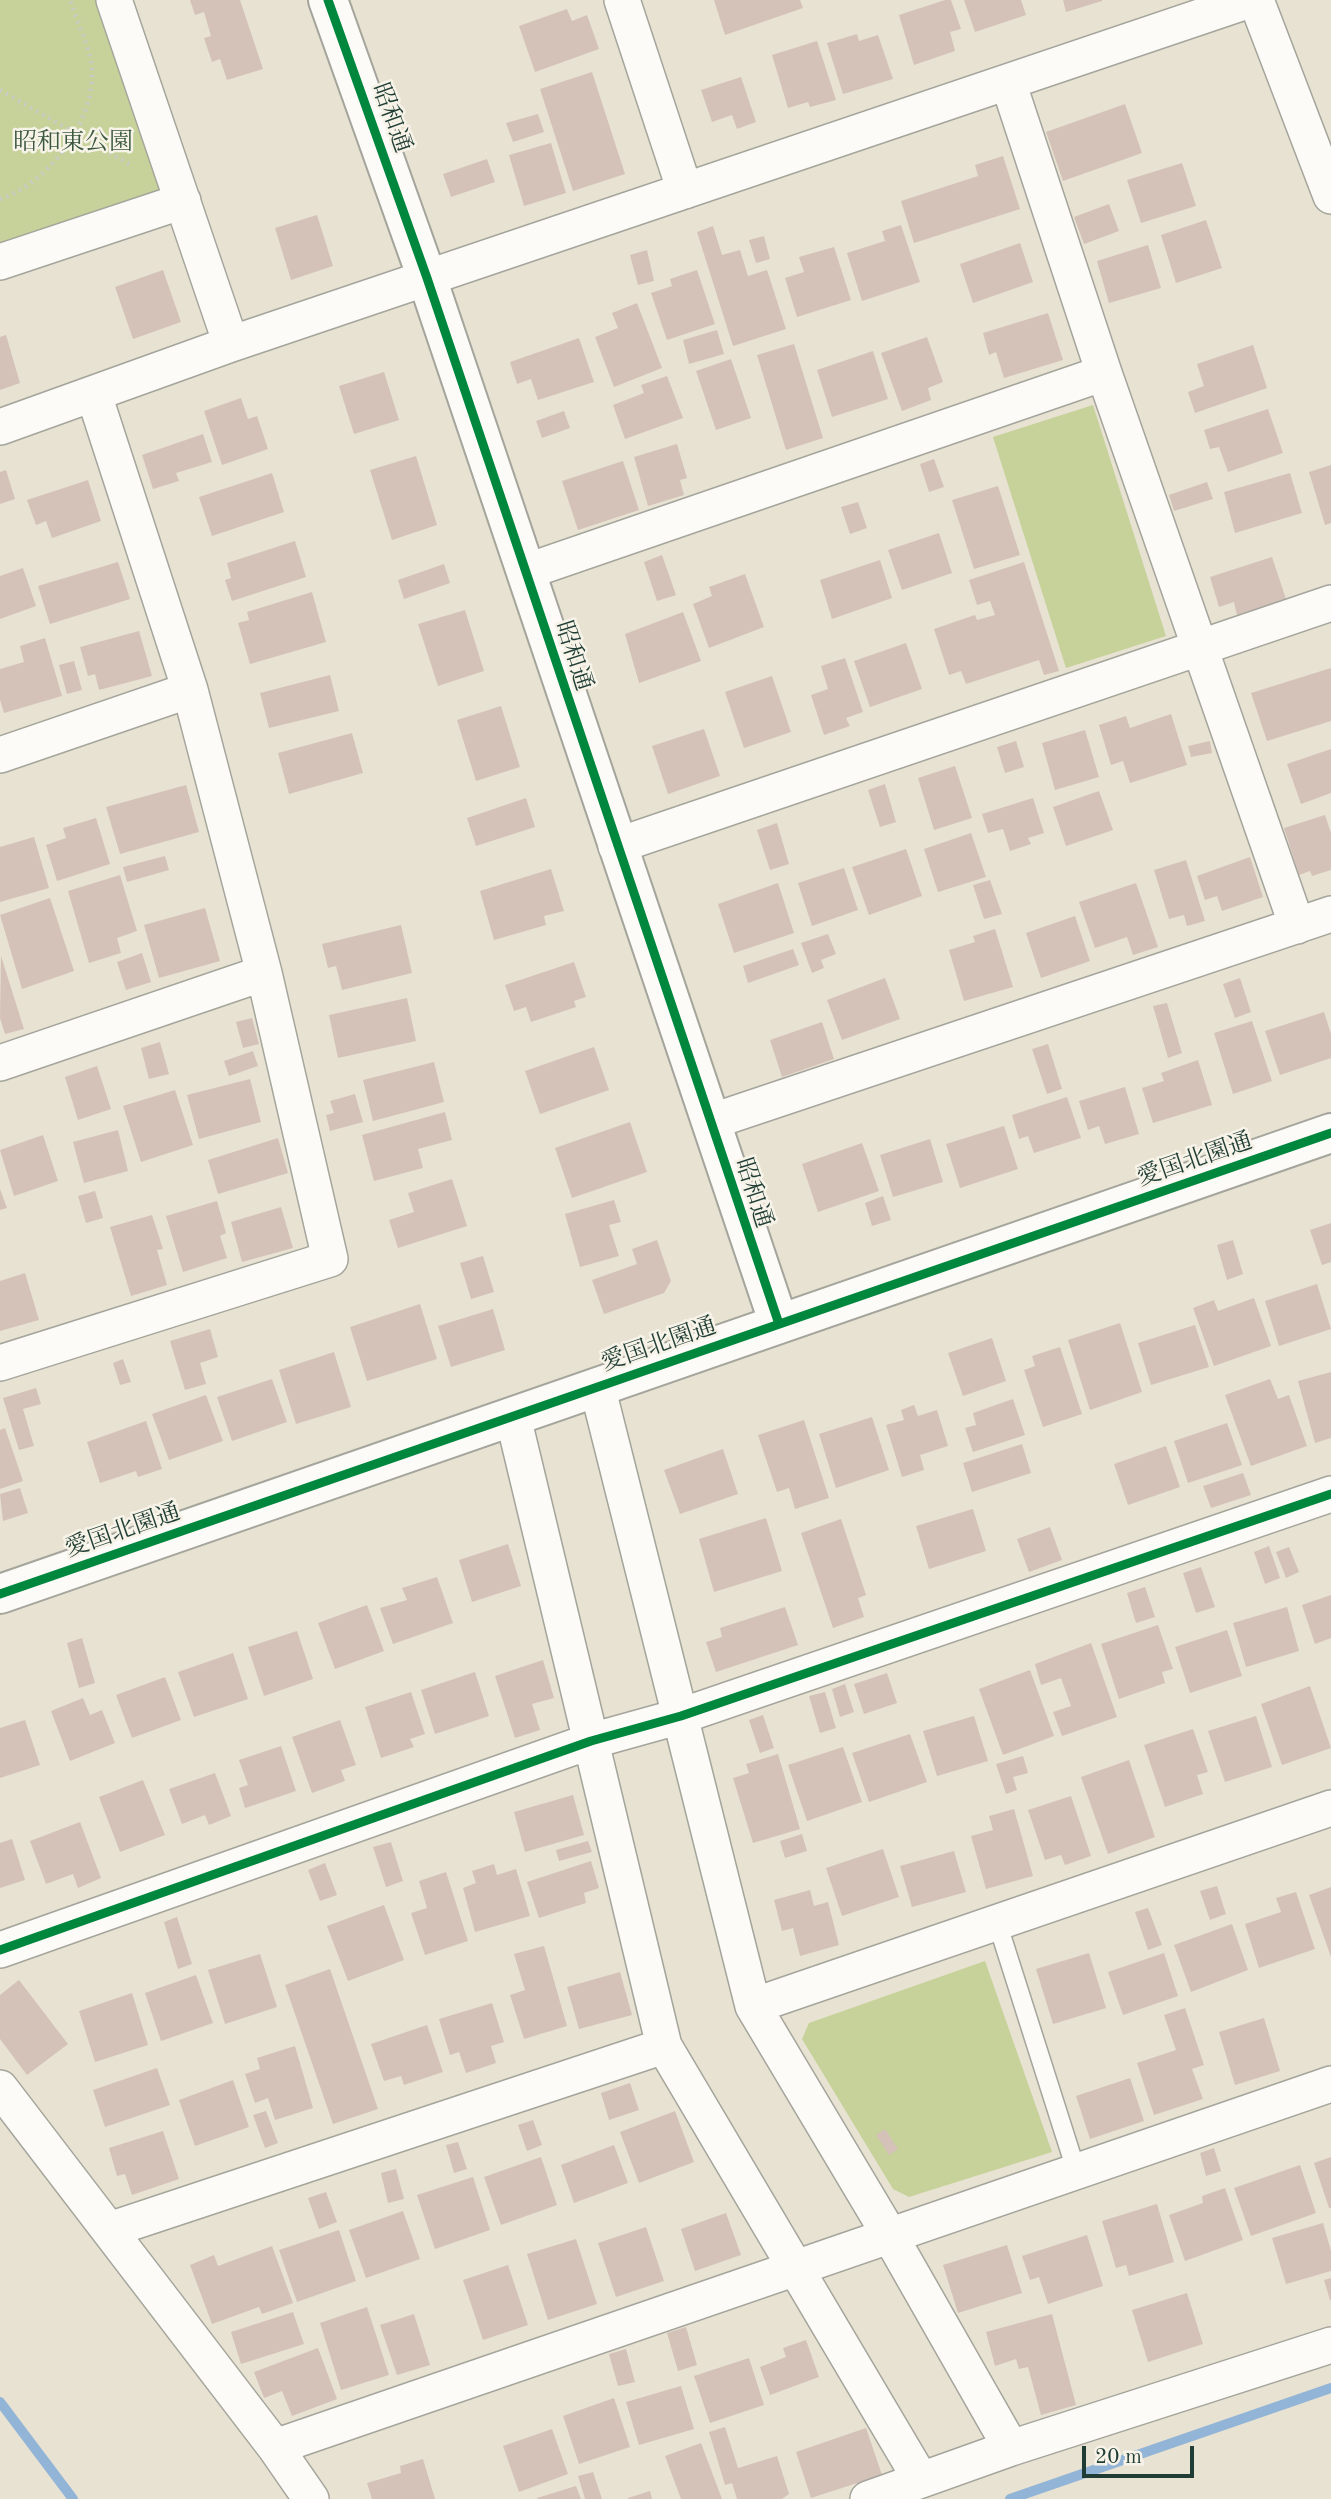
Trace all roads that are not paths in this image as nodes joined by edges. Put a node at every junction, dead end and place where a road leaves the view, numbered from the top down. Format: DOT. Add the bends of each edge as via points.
graph roads {
  1 [pos="114,0"];
  2 [pos="328,0"];
  3 [pos="622,0"];
  4 [pos="1250,0"];
  5 [pos="1256,0"];
  6 [pos="1008,82"];
  7 [pos="685,191"];
  8 [pos="1331,196"];
  9 [pos="183,201"];
  10 [pos="0,261"];
  11 [pos="427,278"];
  12 [pos="231,344"];
  13 [pos="1104,373"];
  14 [pos="94,395"];
  15 [pos="0,427"];
  16 [pos="525,572"];
  17 [pos="1331,603"];
  18 [pos="1199,647"];
  19 [pos="190,690"];
  20 [pos="0,755"];
  21 [pos="616,846"];
  22 [pos="1331,914"];
  23 [pos="1297,926"];
  24 [pos="264,973"];
  25 [pos="0,1063"];
  26 [pos="710,1122"];
  27 [pos="1331,1133"];
  28 [pos="779,1324"];
  29 [pos="0,1363"];
  30 [pos="597,1386"];
  31 [pos="513,1417"];
  32 [pos="1331,1494"];
  33 [pos="0,1594"];
  34 [pos="681,1716"];
  35 [pos="591,1741"];
  36 [pos="1331,1808"];
  37 [pos="997,1922"];
  38 [pos="0,1950"];
  39 [pos="753,2006"];
  40 [pos="664,2046"];
  41 [pos="1331,2084"];
  42 [pos="0,2088"];
  43 [pos="1076,2170"];
  44 [pos="109,2230"];
  45 [pos="890,2234"];
  46 [pos="797,2268"];
  47 [pos="1331,2345"];
  48 [pos="275,2447"];
  49 [pos="1011,2448"];
  50 [pos="921,2480"];
  51 [pos="311,2499"];
  52 [pos="867,2499"];
  1 -- 9 [label="street"];
  2 -- 11 [label="street, 昭和通"];
  3 -- 7 [label="street"];
  4 -- 6 [label="street"];
  5 -- 8 [label="street"];
  6 -- 7 [label="street"];
  6 -- 13 [label="street"];
  7 -- 11 [label="street"];
  9 -- 10 [label="street"];
  9 -- 12 [label="street"];
  11 -- 12 [label="street"];
  11 -- 16 [label="street, 昭和通"];
  12 -- 14 [label="street"];
  13 -- 16 [label="street"];
  13 -- 18 [label="street"];
  14 -- 15 [label="street"];
  14 -- 19 [label="street"];
  16 -- 21 [label="street, 昭和通"];
  17 -- 18 [label="street"];
  18 -- 21 [label="street"];
  18 -- 23 [label="street"];
  19 -- 20 [label="street"];
  19 -- 24 [label="street"];
  21 -- 26 [label="street, 昭和通"];
  22 -- 23 [label="street"];
  23 -- 26 [label="street"];
  24 -- 25 [label="street"];
  24 -- 29 [label="street" via="330,1259"];
  26 -- 28 [label="street, 昭和通"];
  27 -- 28 [label="street, 愛国北園通"];
  28 -- 30 [label="street, 愛国北園通"];
  30 -- 31 [label="street, 愛国北園通"];
  30 -- 34 [label="street"];
  31 -- 33 [label="street, 愛国北園通"];
  31 -- 35 [label="street"];
  32 -- 34 [label="street"];
  34 -- 35 [label="street"];
  34 -- 39 [label="street"];
  35 -- 38 [label="street"];
  35 -- 40 [label="street"];
  36 -- 37 [label="street"];
  37 -- 39 [label="street"];
  37 -- 43 [label="lane"];
  39 -- 45 [label="street"];
  40 -- 44 [label="street"];
  40 -- 46 [label="street"];
  41 -- 43 [label="street"];
  42 -- 44 [label="street"];
  43 -- 45 [label="street"];
  44 -- 48 [label="street"];
  45 -- 46 [label="street"];
  45 -- 49 [label="street"];
  46 -- 48 [label="street"];
  46 -- 50 [label="street"];
  47 -- 49 [label="street"];
  48 -- 51 [label="street"];
  49 -- 50 [label="street"];
  50 -- 52 [label="street"];
}
